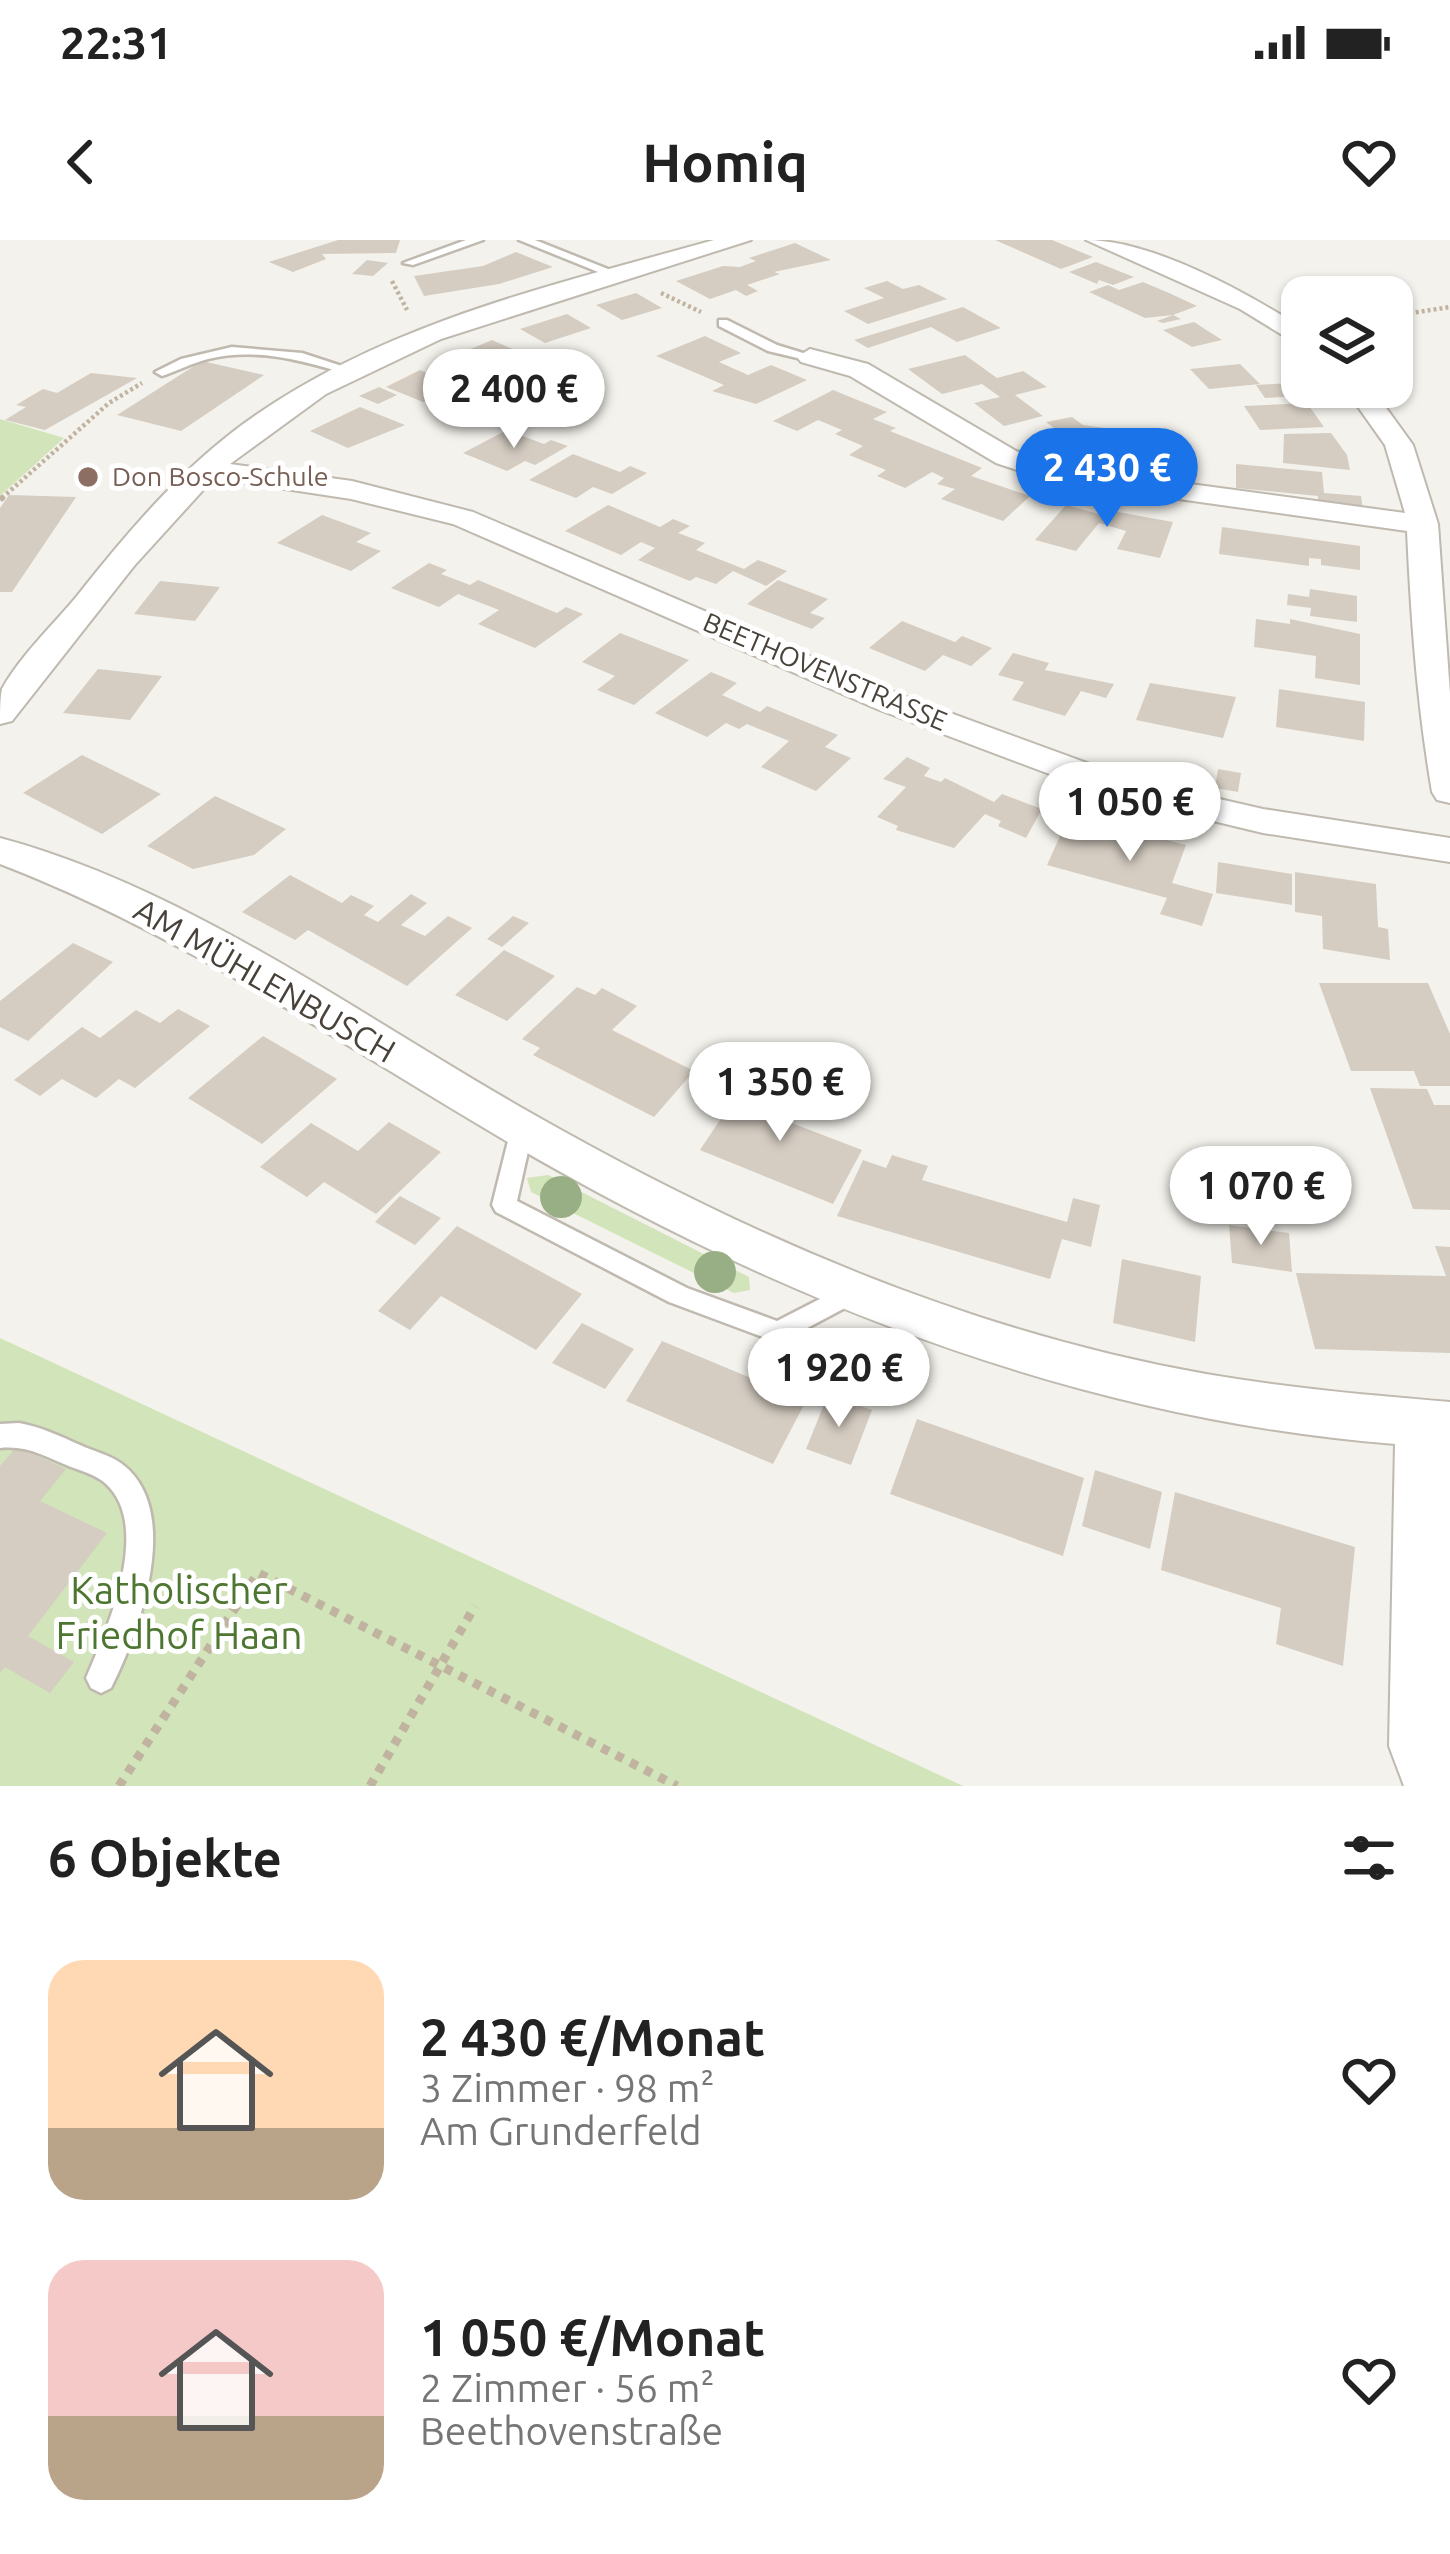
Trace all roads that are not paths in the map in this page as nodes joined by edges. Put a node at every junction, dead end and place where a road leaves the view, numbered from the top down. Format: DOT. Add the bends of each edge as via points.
graph roads {
  1 [pos="477,240"];
  2 [pos="525,240"];
  3 [pos="740,240"];
  4 [pos="1097,240"];
  5 [pos="409,263"];
  6 [pos="620,274"];
  7 [pos="723,323"];
  8 [pos="1281,325"];
  9 [pos="810,357"];
  10 [pos="350,370"];
  11 [pos="162,372"];
  12 [pos="1372,408"];
  13 [pos="208,469"];
  14 [pos="1423,524"];
  15 [pos="0,714"];
  16 [pos="1450,792"];
  17 [pos="0,850"];
  18 [pos="1450,850"];
  19 [pos="521,1129"];
  20 [pos="851,1293"];
  21 [pos="1436,1424"];
  22 [pos="0,1436"];
  23 [pos="101,1678"];
  24 [pos="1435,1786"];
  1 -- 5 [label="lane"];
  2 -- 6 [label="lane"];
  3 -- 6 [label="street"];
  4 -- 8 [label="street"];
  6 -- 10 [label="street" via="430,335"];
  7 -- 9 [label="lane"];
  9 -- 14 [label="street" via="859,370 1006,457 1060,475"];
  10 -- 11 [label="lane" via="237,348"];
  10 -- 13 [label="street" via="264,422"];
  12 -- 14 [label="street" via="1406,454"];
  13 -- 15 [label="street"];
  13 -- 18 [label="street, BEETHOVENSTRASSE" via="352,490 463,518 889,702 1118,787 1263,821"];
  14 -- 16 [label="street" via="1426,632"];
  17 -- 19 [label="street, AM MÜHLENBUSCH" via="133,903"];
  19 -- 20 [label="street, AM MÜHLENBUSCH" via="719,1237"];
  19 -- 20 [label="lane" via="505,1205 678,1295 779,1332"];
  20 -- 21 [label="street, AM MÜHLENBUSCH" via="1055,1363 1229,1405"];
  21 -- 24 [label="street, AM MÜHLENBUSCH" via="1419,1746"];
  22 -- 23 [label="lane" via="24,1432 117,1475 137,1511 138,1561 120,1646"];
}
